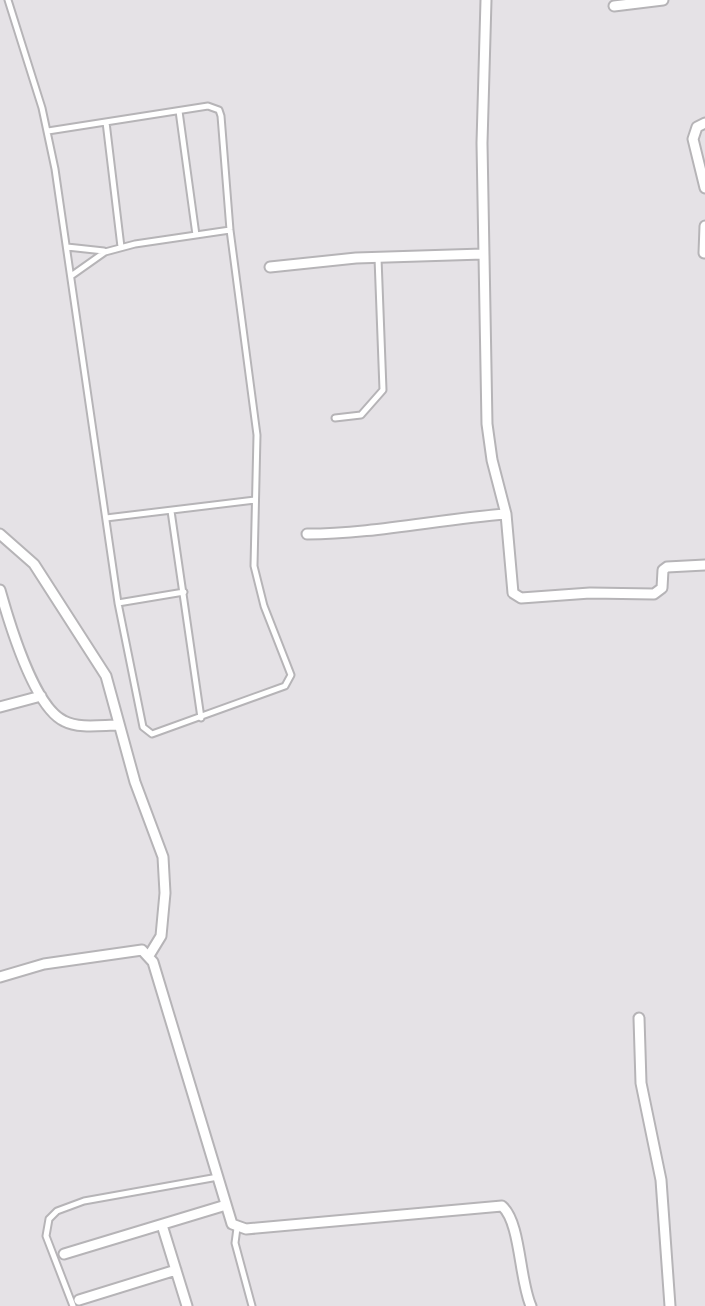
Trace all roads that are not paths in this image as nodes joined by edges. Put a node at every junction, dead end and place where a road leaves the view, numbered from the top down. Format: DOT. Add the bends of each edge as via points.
graph roads {
  1 [pos="8,0"];
  2 [pos="486,0"];
  3 [pos="663,0"];
  4 [pos="614,6"];
  5 [pos="179,111"];
  6 [pos="106,122"];
  7 [pos="705,123"];
  8 [pos="48,131"];
  9 [pos="705,188"];
  10 [pos="705,226"];
  11 [pos="230,230"];
  12 [pos="196,235"];
  13 [pos="67,247"];
  14 [pos="121,247"];
  15 [pos="105,252"];
  16 [pos="704,253"];
  17 [pos="483,254"];
  18 [pos="378,258"];
  19 [pos="270,267"];
  20 [pos="71,276"];
  21 [pos="335,418"];
  22 [pos="255,500"];
  23 [pos="171,511"];
  24 [pos="506,514"];
  25 [pos="106,518"];
  26 [pos="0,534"];
  27 [pos="307,534"];
  28 [pos="705,565"];
  29 [pos="0,590"];
  30 [pos="184,592"];
  31 [pos="118,603"];
  32 [pos="2,606"];
  33 [pos="41,696"];
  34 [pos="0,707"];
  35 [pos="201,718"];
  36 [pos="119,725"];
  37 [pos="150,954"];
  38 [pos="0,977"];
  39 [pos="639,1018"];
  40 [pos="219,1177"];
  41 [pos="226,1205"];
  42 [pos="162,1225"];
  43 [pos="237,1228"];
  44 [pos="64,1254"];
  45 [pos="176,1270"];
  46 [pos="76,1303"];
  47 [pos="187,1306"];
  48 [pos="252,1306"];
  49 [pos="531,1306"];
  50 [pos="670,1306"];
  1 -- 8 [label="lane"];
  2 -- 17 [label="street"];
  3 -- 4 [label="street"];
  5 -- 6 [label="lane"];
  5 -- 11 [label="lane" via="208,106 219,110"];
  5 -- 12 [label="lane"];
  6 -- 8 [label="lane"];
  6 -- 14 [label="lane"];
  7 -- 9 [label="street" via="693,139"];
  8 -- 13 [label="lane"];
  10 -- 16 [label="street"];
  11 -- 12 [label="lane"];
  11 -- 22 [label="lane" via="257,435"];
  12 -- 14 [label="lane"];
  13 -- 15 [label="lane"];
  13 -- 20 [label="lane"];
  14 -- 15 [label="lane"];
  15 -- 20 [label="lane"];
  17 -- 18 [label="street"];
  17 -- 24 [label="street" via="488,435"];
  18 -- 19 [label="street"];
  18 -- 21 [label="lane" via="385,382 369,410"];
  20 -- 25 [label="lane"];
  22 -- 23 [label="lane"];
  22 -- 35 [label="lane" via="256,579 290,681"];
  23 -- 25 [label="lane"];
  23 -- 30 [label="lane"];
  24 -- 27 [label="street"];
  24 -- 28 [label="street" via="511,587 521,598 654,594 662,588 667,567"];
  25 -- 31 [label="lane"];
  26 -- 36 [label="street" via="24,552 94,655 106,676"];
  29 -- 32 [label="street"];
  30 -- 31 [label="lane"];
  30 -- 35 [label="lane"];
  31 -- 35 [label="lane" via="147,733"];
  32 -- 33 [label="street"];
  33 -- 34 [label="street"];
  33 -- 36 [label="street" via="67,723"];
  36 -- 37 [label="street" via="163,857 161,936"];
  37 -- 38 [label="street" via="133,950"];
  37 -- 40 [label="street"];
  39 -- 50 [label="street" via="639,1067 661,1180"];
  40 -- 41 [label="street"];
  40 -- 46 [label="lane" via="84,1201 57,1211 49,1219 46,1236"];
  41 -- 42 [label="street"];
  41 -- 43 [label="street"];
  42 -- 44 [label="street"];
  42 -- 45 [label="street"];
  43 -- 48 [label="lane" via="235,1243"];
  43 -- 49 [label="street" via="502,1206 513,1221 522,1284"];
  45 -- 46 [label="street"];
  45 -- 47 [label="street"];
}
